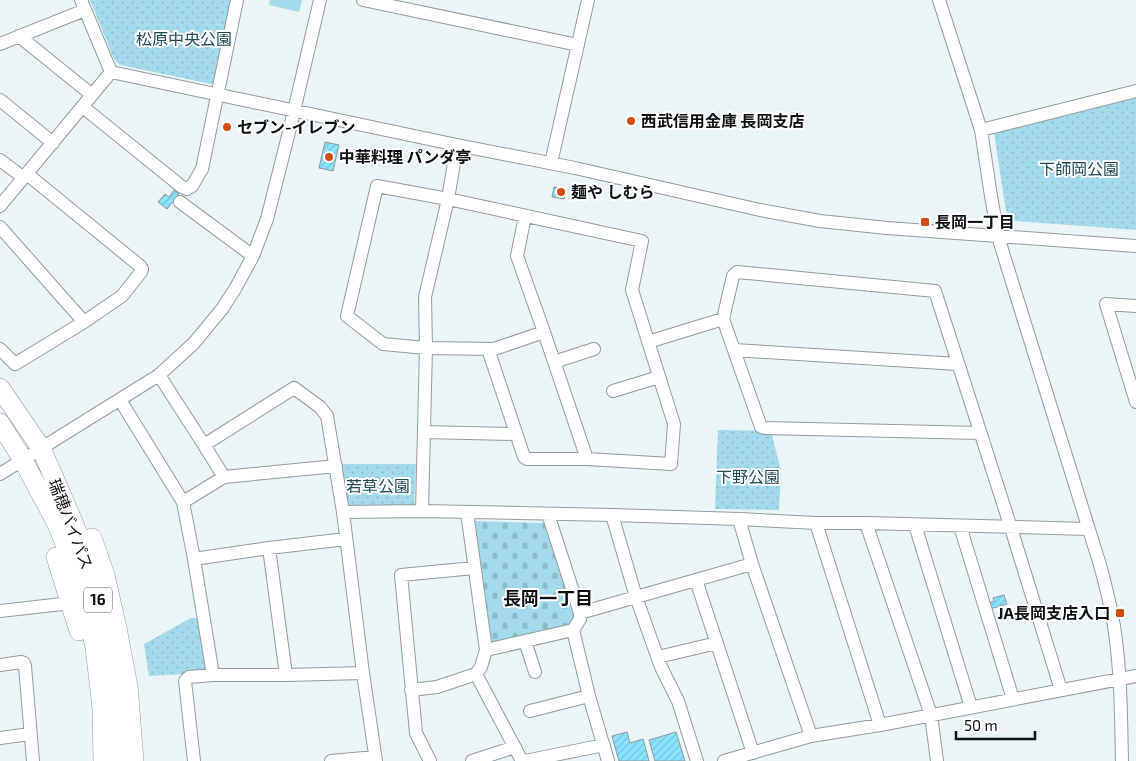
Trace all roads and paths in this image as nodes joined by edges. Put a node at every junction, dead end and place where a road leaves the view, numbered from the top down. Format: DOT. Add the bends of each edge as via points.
graph roads {
  1 [pos="237,0"];
  2 [pos="320,0"];
  3 [pos="363,0"];
  4 [pos="588,0"];
  5 [pos="939,0"];
  6 [pos="83,5"];
  7 [pos="19,36"];
  8 [pos="0,44"];
  9 [pos="578,45"];
  10 [pos="111,72"];
  11 [pos="1136,91"];
  12 [pos="218,94"];
  13 [pos="92,95"];
  14 [pos="0,100"];
  15 [pos="83,107"];
  16 [pos="294,110"];
  17 [pos="981,130"];
  18 [pos="53,143"];
  19 [pos="457,146"];
  20 [pos="0,160"];
  21 [pos="552,163"];
  22 [pos="25,176"];
  23 [pos="448,199"];
  24 [pos="180,202"];
  25 [pos="0,206"];
  26 [pos="525,216"];
  27 [pos="0,227"];
  28 [pos="998,236"];
  29 [pos="1136,246"];
  30 [pos="253,256"];
  31 [pos="1136,306"];
  32 [pos="723,319"];
  33 [pos="84,322"];
  34 [pos="544,332"];
  35 [pos="648,342"];
  36 [pos="426,348"];
  37 [pos="0,349"];
  38 [pos="488,349"];
  39 [pos="594,349"];
  40 [pos="734,350"];
  41 [pos="554,362"];
  42 [pos="958,364"];
  43 [pos="159,375"];
  44 [pos="659,377"];
  45 [pos="0,388"];
  46 [pos="612,391"];
  47 [pos="120,400"];
  48 [pos="1136,402"];
  49 [pos="0,423"];
  50 [pos="424,432"];
  51 [pos="980,433"];
  52 [pos="515,434"];
  53 [pos="204,445"];
  54 [pos="41,448"];
  55 [pos="587,459"];
  56 [pos="23,460"];
  57 [pos="336,466"];
  58 [pos="0,474"];
  59 [pos="224,477"];
  60 [pos="184,502"];
  61 [pos="422,511"];
  62 [pos="343,512"];
  63 [pos="467,512"];
  64 [pos="548,514"];
  65 [pos="612,515"];
  66 [pos="739,519"];
  67 [pos="816,523"];
  68 [pos="866,523"];
  69 [pos="915,525"];
  70 [pos="960,526"];
  71 [pos="1011,528"];
  72 [pos="1089,530"];
  73 [pos="346,540"];
  74 [pos="270,548"];
  75 [pos="194,559"];
  76 [pos="752,564"];
  77 [pos="474,568"];
  78 [pos="696,580"];
  79 [pos="636,597"];
  80 [pos="71,602"];
  81 [pos="0,611"];
  82 [pos="580,613"];
  83 [pos="573,630"];
  84 [pos="525,641"];
  85 [pos="717,643"];
  86 [pos="486,650"];
  87 [pos="658,657"];
  88 [pos="0,665"];
  89 [pos="535,672"];
  90 [pos="363,673"];
  91 [pos="476,674"];
  92 [pos="213,675"];
  93 [pos="286,675"];
  94 [pos="1136,676"];
  95 [pos="1120,679"];
  96 [pos="411,690"];
  97 [pos="1061,690"];
  98 [pos="589,696"];
  99 [pos="1013,699"];
  100 [pos="971,707"];
  101 [pos="530,711"];
  102 [pos="931,715"];
  103 [pos="880,725"];
  104 [pos="30,734"];
  105 [pos="811,736"];
  106 [pos="0,738"];
  107 [pos="604,745"];
  108 [pos="515,747"];
  109 [pos="753,752"];
  110 [pos="375,759"];
  111 [pos="33,761"];
  112 [pos="94,761"];
  113 [pos="104,761"];
  114 [pos="117,761"];
  115 [pos="134,761"];
  116 [pos="194,761"];
  117 [pos="331,761"];
  118 [pos="430,761"];
  119 [pos="472,761"];
  120 [pos="523,761"];
  121 [pos="608,761"];
  122 [pos="696,761"];
  123 [pos="724,761"];
  124 [pos="937,761"];
  125 [pos="1122,761"];
  1 -- 12 [label="street"];
  2 -- 16 [label="street"];
  3 -- 9 [label="street"];
  4 -- 9 [label="street"];
  5 -- 17 [label="street"];
  6 -- 7 [label="street"];
  6 -- 10 [label="street"];
  7 -- 8 [label="street"];
  7 -- 13 [label="street"];
  9 -- 21 [label="street"];
  10 -- 12 [label="street"];
  10 -- 13 [label="street"];
  11 -- 17 [label="street"];
  12 -- 15 [label="street" via="202,168 192,186 187,188"];
  12 -- 16 [label="street"];
  13 -- 15 [label="street"];
  14 -- 18 [label="street"];
  15 -- 18 [label="street"];
  16 -- 19 [label="street"];
  16 -- 30 [label="street" via="273,199"];
  17 -- 28 [label="street"];
  18 -- 22 [label="street"];
  19 -- 21 [label="street"];
  19 -- 23 [label="street"];
  20 -- 22 [label="street"];
  21 -- 28 [label="street" via="820,222"];
  22 -- 25 [label="street"];
  22 -- 33 [label="street" via="142,269 122,296"];
  23 -- 26 [label="street"];
  23 -- 36 [label="street" via="425,297"];
  23 -- 36 [label="street" via="377,186 347,316 383,344"];
  24 -- 30 [label="street"];
  26 -- 34 [label="street" via="517,256"];
  26 -- 35 [label="street" via="642,241 632,290"];
  27 -- 33 [label="street"];
  28 -- 29 [label="street"];
  28 -- 72 [label="street"];
  30 -- 43 [label="street" via="222,309 194,343"];
  31 -- 48 [label="street" via="1106,304"];
  32 -- 35 [label="street"];
  32 -- 40 [label="street"];
  32 -- 42 [label="street" via="733,276 737,272 935,291"];
  33 -- 37 [label="street" via="14,364"];
  34 -- 38 [label="street"];
  34 -- 41 [label="street"];
  35 -- 44 [label="street"];
  36 -- 38 [label="street"];
  36 -- 50 [label="street"];
  38 -- 52 [label="street"];
  39 -- 41 [label="street"];
  40 -- 42 [label="street"];
  40 -- 51 [label="street" via="761,427"];
  41 -- 55 [label="street"];
  42 -- 51 [label="street"];
  43 -- 47 [label="street"];
  43 -- 53 [label="street"];
  44 -- 46 [label="street"];
  44 -- 55 [label="street" via="674,424 671,464"];
  45 -- 54 [label="highway, 瑞穂バイパス / 16"];
  47 -- 54 [label="street"];
  47 -- 60 [label="street"];
  49 -- 56 [label="highway, 瑞穂バイパス / 16"];
  50 -- 52 [label="street"];
  50 -- 61 [label="street"];
  51 -- 71 [label="street"];
  52 -- 55 [label="street" via="527,459"];
  53 -- 57 [label="street" via="294,388 327,416"];
  53 -- 59 [label="street"];
  54 -- 56 [label="street"];
  54 -- 114 [label="highway, 瑞穂バイパス / 16" via="74,524 95,590 113,678"];
  54 -- 115 [label="highway" via="65,482 101,561 128,686"];
  56 -- 58 [label="street"];
  56 -- 80 [label="highway" via="29,487"];
  56 -- 113 [label="highway, 瑞穂バイパス / 16" via="58,526 84,598 100,691"];
  57 -- 59 [label="street"];
  57 -- 62 [label="street"];
  59 -- 60 [label="street"];
  60 -- 75 [label="street"];
  61 -- 62 [label="street"];
  61 -- 63 [label="street"];
  62 -- 73 [label="street"];
  63 -- 64 [label="street"];
  63 -- 77 [label="street"];
  64 -- 65 [label="street"];
  64 -- 82 [label="street"];
  65 -- 66 [label="street"];
  65 -- 79 [label="street"];
  66 -- 67 [label="street"];
  66 -- 76 [label="street"];
  67 -- 68 [label="street"];
  67 -- 103 [label="street"];
  68 -- 69 [label="street"];
  68 -- 102 [label="street"];
  69 -- 70 [label="street"];
  69 -- 100 [label="street"];
  70 -- 71 [label="street"];
  70 -- 99 [label="street"];
  71 -- 72 [label="street"];
  71 -- 97 [label="street"];
  72 -- 95 [label="street" via="1110,604"];
  73 -- 74 [label="street"];
  73 -- 90 [label="street"];
  74 -- 75 [label="street"];
  74 -- 93 [label="street"];
  75 -- 92 [label="street"];
  76 -- 78 [label="street"];
  76 -- 105 [label="street"];
  77 -- 86 [label="street"];
  77 -- 96 [label="street" via="401,575"];
  78 -- 79 [label="street"];
  78 -- 85 [label="street"];
  79 -- 82 [label="street"];
  79 -- 87 [label="street"];
  80 -- 81 [label="street"];
  80 -- 112 [label="highway" via="90,694"];
  82 -- 83 [label="street"];
  83 -- 84 [label="street"];
  83 -- 98 [label="street"];
  84 -- 86 [label="street"];
  84 -- 89 [label="street"];
  85 -- 87 [label="street"];
  85 -- 109 [label="street"];
  86 -- 91 [label="street"];
  87 -- 122 [label="street" via="678,702"];
  88 -- 104 [label="street" via="24,663"];
  90 -- 93 [label="street"];
  90 -- 110 [label="street"];
  91 -- 96 [label="street" via="437,687"];
  91 -- 108 [label="street"];
  92 -- 93 [label="street"];
  92 -- 116 [label="street" via="189,677 185,681"];
  94 -- 95 [label="street"];
  95 -- 97 [label="street"];
  95 -- 125 [label="street"];
  96 -- 118 [label="street" via="416,733"];
  97 -- 99 [label="street"];
  98 -- 101 [label="street"];
  98 -- 107 [label="street"];
  99 -- 100 [label="street"];
  100 -- 102 [label="street"];
  102 -- 103 [label="street"];
  102 -- 124 [label="street"];
  103 -- 105 [label="street"];
  104 -- 106 [label="street"];
  104 -- 111 [label="street"];
  105 -- 109 [label="street"];
  107 -- 120 [label="street"];
  107 -- 121 [label="street"];
  108 -- 119 [label="street"];
  108 -- 120 [label="street"];
  109 -- 123 [label="street"];
  110 -- 117 [label="street"];
}
